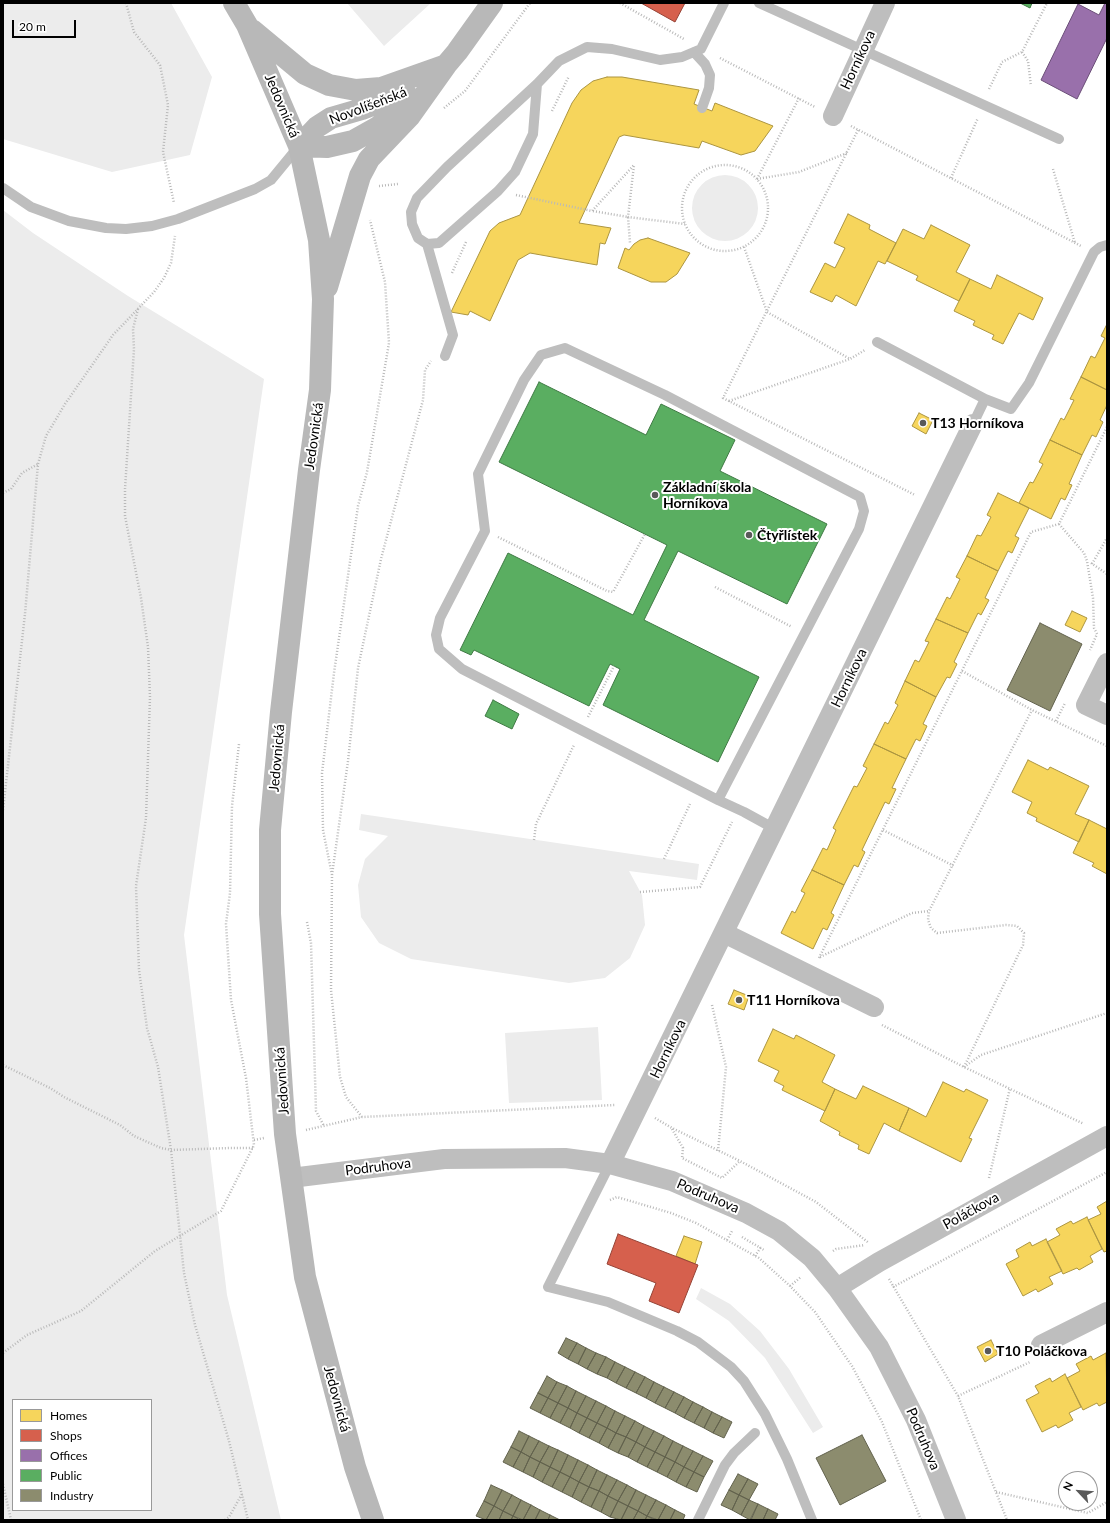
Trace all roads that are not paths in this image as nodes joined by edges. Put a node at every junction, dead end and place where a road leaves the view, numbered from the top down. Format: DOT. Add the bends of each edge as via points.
graph roads {
  1 [pos="234,3"];
  2 [pos="492,3"];
  3 [pos="724,3"];
  4 [pos="759,3"];
  5 [pos="885,3"];
  6 [pos="247,25"];
  7 [pos="698,50"];
  8 [pos="862,51"];
  9 [pos="446,65"];
  10 [pos="537,84"];
  11 [pos="702,108"];
  12 [pos="833,116"];
  13 [pos="1059,139"];
  14 [pos="299,146"];
  15 [pos="3,188"];
  16 [pos="427,244"];
  17 [pos="1107,245"];
  18 [pos="323,299"];
  19 [pos="877,342"];
  20 [pos="445,356"];
  21 [pos="986,399"];
  22 [pos="972,424"];
  23 [pos="1107,663"];
  24 [pos="1107,715"];
  25 [pos="718,800"];
  26 [pos="775,829"];
  27 [pos="724,933"];
  28 [pos="876,1015"];
  29 [pos="1107,1136"];
  30 [pos="610,1164"];
  31 [pos="292,1178"];
  32 [pos="837,1288"];
  33 [pos="1107,1312"];
  34 [pos="1041,1345"];
  35 [pos="755,1433"];
  36 [pos="373,1520"];
  37 [pos="698,1520"];
  38 [pos="812,1520"];
  39 [pos="956,1520"];
  1 -- 6 [label="main road, Jedovnická"];
  2 -- 9 [label="main road, Novolíšeňská"];
  3 -- 7 [label="lane"];
  4 -- 8 [label="lane"];
  5 -- 8 [label="street, Horníkova"];
  6 -- 9 [label="main road" via="305,74 329,85 356,90 381,88"];
  6 -- 14 [label="main road, Jedovnická"];
  7 -- 10 [label="lane" via="682,58 660,60 587,47 559,61"];
  7 -- 11 [label="lane" via="710,75 709,88"];
  8 -- 12 [label="street, Horníkova"];
  8 -- 13 [label="lane"];
  9 -- 14 [label="main road, Novolíšeňská" via="422,85 402,108 378,127 353,141 327,146"];
  9 -- 18 [label="main road" via="409,117 369,159 360,176"];
  10 -- 16 [label="lane" via="533,134 515,172 498,191 440,243"];
  10 -- 16 [label="lane" via="417,198 411,212 412,224 418,238"];
  14 -- 15 [label="lane" via="271,180 238,197 152,226 126,229 87,225 52,216"];
  14 -- 18 [label="main road, Jedovnická" via="319,240"];
  16 -- 20 [label="lane" via="453,335"];
  17 -- 21 [label="lane" via="1094,252 1029,383 1011,409"];
  18 -- 31 [label="main road, Jedovnická" via="320,390 294,593 270,830 270,914 285,1134"];
  19 -- 21 [label="lane"];
  21 -- 22 [label="lane"];
  22 -- 26 [label="street, Horníkova"];
  23 -- 24 [label="street" via="1086,705"];
  25 -- 25 [label="lane" via="859,529 864,511 860,497 665,396 565,348 541,355 524,380 478,474 485,531 440,618 436,636 439,649 462,669"];
  25 -- 26 [label="lane"];
  26 -- 27 [label="street, Horníkova"];
  27 -- 28 [label="street" via="811,975"];
  27 -- 30 [label="street, Horníkova"];
  29 -- 32 [label="street, Poláčkova" via="879,1262"];
  30 -- 31 [label="street, Podruhova" via="565,1158 444,1159"];
  30 -- 32 [label="street, Podruhova" via="672,1181 746,1213 779,1231 806,1254"];
  30 -- 38 [label="lane" via="548,1287 608,1302 677,1331 698,1342 731,1367 744,1381 765,1414"];
  31 -- 36 [label="main road, Jedovnická" via="305,1277 355,1467"];
  32 -- 39 [label="street, Podruhova" via="879,1347 916,1420"];
  33 -- 34 [label="street"];
  35 -- 37 [label="lane" via="734,1453 726,1465"];
}
